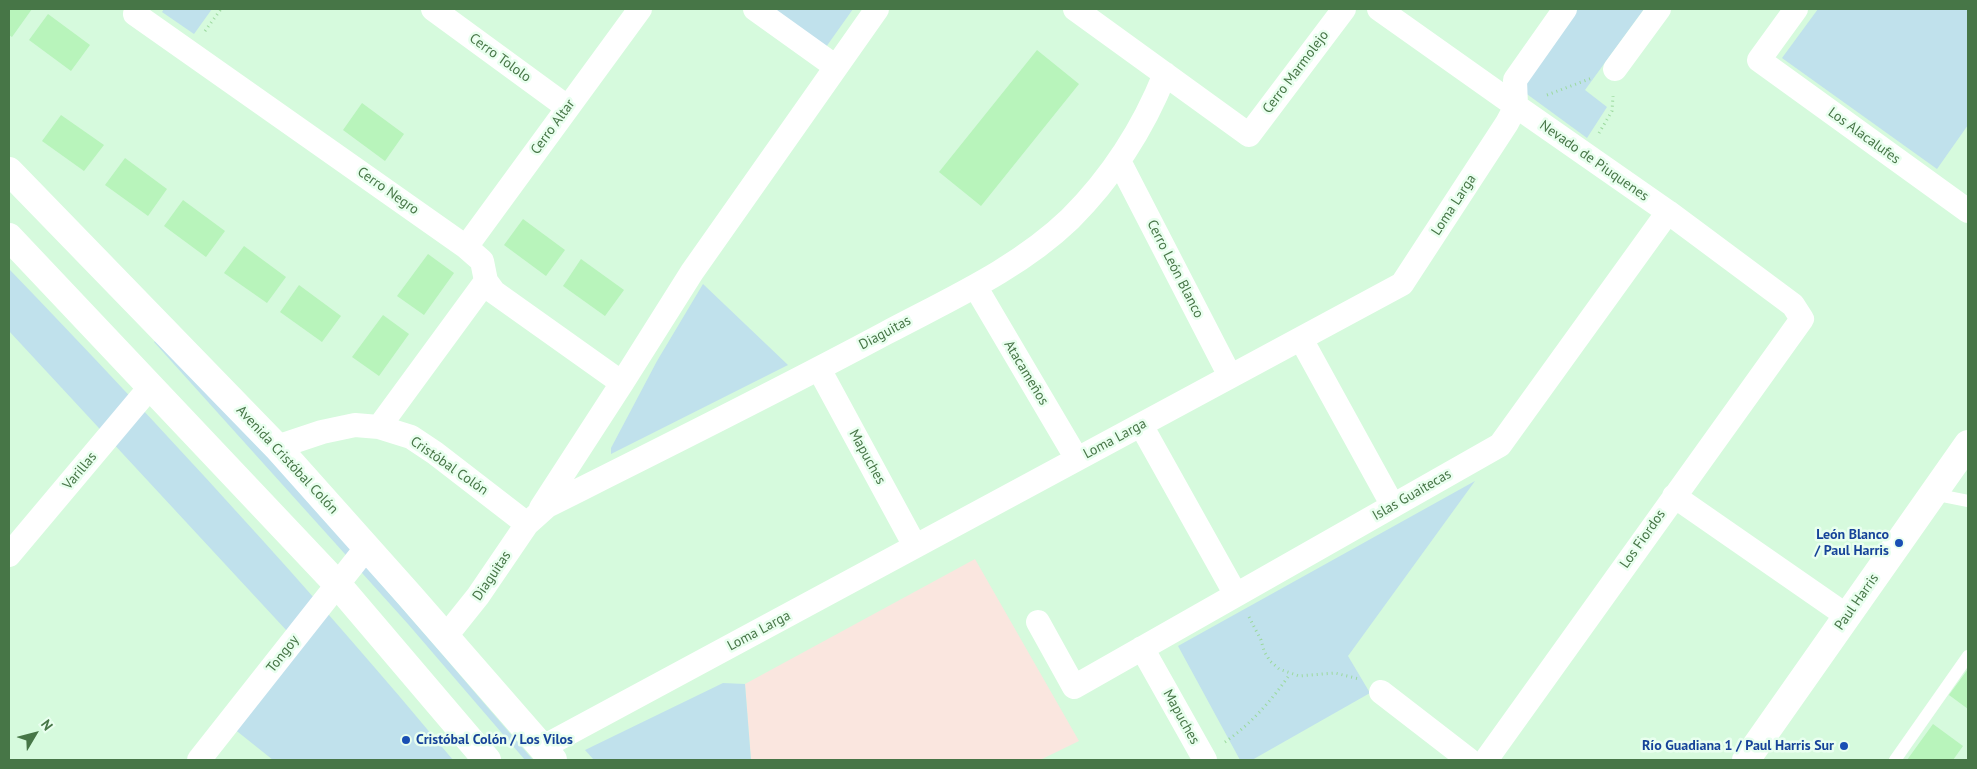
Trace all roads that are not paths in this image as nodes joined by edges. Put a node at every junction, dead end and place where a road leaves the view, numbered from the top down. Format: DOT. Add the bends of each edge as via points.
graph roads {
  1 [pos="433,9"];
  2 [pos="640,9"];
  3 [pos="755,9"];
  4 [pos="877,9"];
  5 [pos="1075,9"];
  6 [pos="1344,9"];
  7 [pos="1379,9"];
  8 [pos="1565,9"];
  9 [pos="1659,9"];
  10 [pos="137,11"];
  11 [pos="1790,11"];
  12 [pos="836,67"];
  13 [pos="1615,69"];
  14 [pos="1165,74"];
  15 [pos="1516,106"];
  16 [pos="567,108"];
  17 [pos="1119,161"];
  18 [pos="9,171"];
  19 [pos="1968,211"];
  20 [pos="1668,212"];
  21 [pos="9,237"];
  22 [pos="466,247"];
  23 [pos="486,281"];
  24 [pos="975,286"];
  25 [pos="1802,319"];
  26 [pos="1301,339"];
  27 [pos="819,369"];
  28 [pos="1230,376"];
  29 [pos="622,383"];
  30 [pos="151,386"];
  31 [pos="1141,425"];
  32 [pos="380,427"];
  33 [pos="1968,444"];
  34 [pos="277,446"];
  35 [pos="1077,459"];
  36 [pos="1933,494"];
  37 [pos="1674,496"];
  38 [pos="1968,501"];
  39 [pos="1393,506"];
  40 [pos="532,519"];
  41 [pos="916,546"];
  42 [pos="366,548"];
  43 [pos="9,556"];
  44 [pos="338,585"];
  45 [pos="1236,595"];
  46 [pos="1847,616"];
  47 [pos="1038,622"];
  48 [pos="446,636"];
  49 [pos="1142,648"];
  50 [pos="1968,656"];
  51 [pos="1380,692"];
  52 [pos="548,754"];
  53 [pos="1204,758"];
  54 [pos="199,760"];
  55 [pos="487,760"];
  56 [pos="1469,760"];
  57 [pos="1486,760"];
  58 [pos="1746,760"];
  59 [pos="1895,760"];
  1 -- 16 [label="street, Cerro Tololo"];
  2 -- 16 [label="street, Cerro Altar"];
  3 -- 12 [label="street"];
  4 -- 12 [label="street, Diaguitas"];
  5 -- 14 [label="street"];
  6 -- 14 [label="street, Cerro Marmolejo" via="1249,135"];
  7 -- 15 [label="street, Nevado de Piuquenes"];
  8 -- 15 [label="street" via="1515,80"];
  9 -- 13 [label="street"];
  10 -- 22 [label="street, Cerro Negro"];
  11 -- 19 [label="street, Los Alacalufes" via="1759,60"];
  12 -- 29 [label="street, Diaguitas" via="692,272"];
  14 -- 17 [label="street, Diaguitas" via="1153,105"];
  15 -- 20 [label="street, Nevado de Piuquenes"];
  15 -- 26 [label="street, Loma Larga" via="1402,284"];
  16 -- 22 [label="street, Cerro Altar"];
  17 -- 24 [label="street, Diaguitas" via="1096,192 1047,238"];
  17 -- 28 [label="street, Cerro León Blanco"];
  18 -- 34 [label="street, Avenida Cristóbal Colón"];
  20 -- 25 [label="street, Nevado de Piuquenes" via="1793,305"];
  20 -- 39 [label="street, Islas Guaitecas" via="1500,445"];
  21 -- 30 [label="street"];
  22 -- 23 [label="street, Cerro Negro" via="482,261"];
  23 -- 29 [label="street, Cerro Negro" via="494,292"];
  23 -- 32 [label="street"];
  24 -- 27 [label="street, Diaguitas"];
  24 -- 35 [label="street, Atacameños"];
  25 -- 37 [label="street, Los Fiordos"];
  26 -- 28 [label="street, Loma Larga"];
  26 -- 39 [label="street"];
  27 -- 40 [label="street, Diaguitas" via="547,506"];
  27 -- 41 [label="street, Mapuches"];
  28 -- 31 [label="street, Loma Larga"];
  29 -- 40 [label="street, Diaguitas"];
  30 -- 43 [label="street, Varillas"];
  30 -- 44 [label="street"];
  31 -- 35 [label="street, Loma Larga"];
  31 -- 45 [label="street"];
  32 -- 34 [label="street, Cristóbal Colón" via="354,425"];
  32 -- 40 [label="street, Cristóbal Colón" via="411,437"];
  33 -- 36 [label="street, Paul Harris"];
  34 -- 42 [label="street, Avenida Cristóbal Colón"];
  35 -- 41 [label="street, Loma Larga"];
  36 -- 38 [label="lane"];
  36 -- 46 [label="street, Paul Harris"];
  37 -- 46 [label="street"];
  37 -- 57 [label="street, Los Fiordos"];
  39 -- 45 [label="street, Islas Guaitecas"];
  40 -- 48 [label="street, Diaguitas"];
  41 -- 52 [label="street, Loma Larga"];
  42 -- 44 [label="street, Tongoy"];
  42 -- 48 [label="street, Avenida Cristóbal Colón"];
  44 -- 54 [label="street, Tongoy"];
  44 -- 55 [label="street"];
  45 -- 49 [label="street, Islas Guaitecas"];
  46 -- 58 [label="street, Paul Harris"];
  47 -- 49 [label="street, Islas Guaitecas" via="1074,686"];
  48 -- 52 [label="street, Avenida Cristóbal Colón"];
  49 -- 53 [label="street, Mapuches"];
  50 -- 59 [label="lane"];
  51 -- 56 [label="street"];
}
